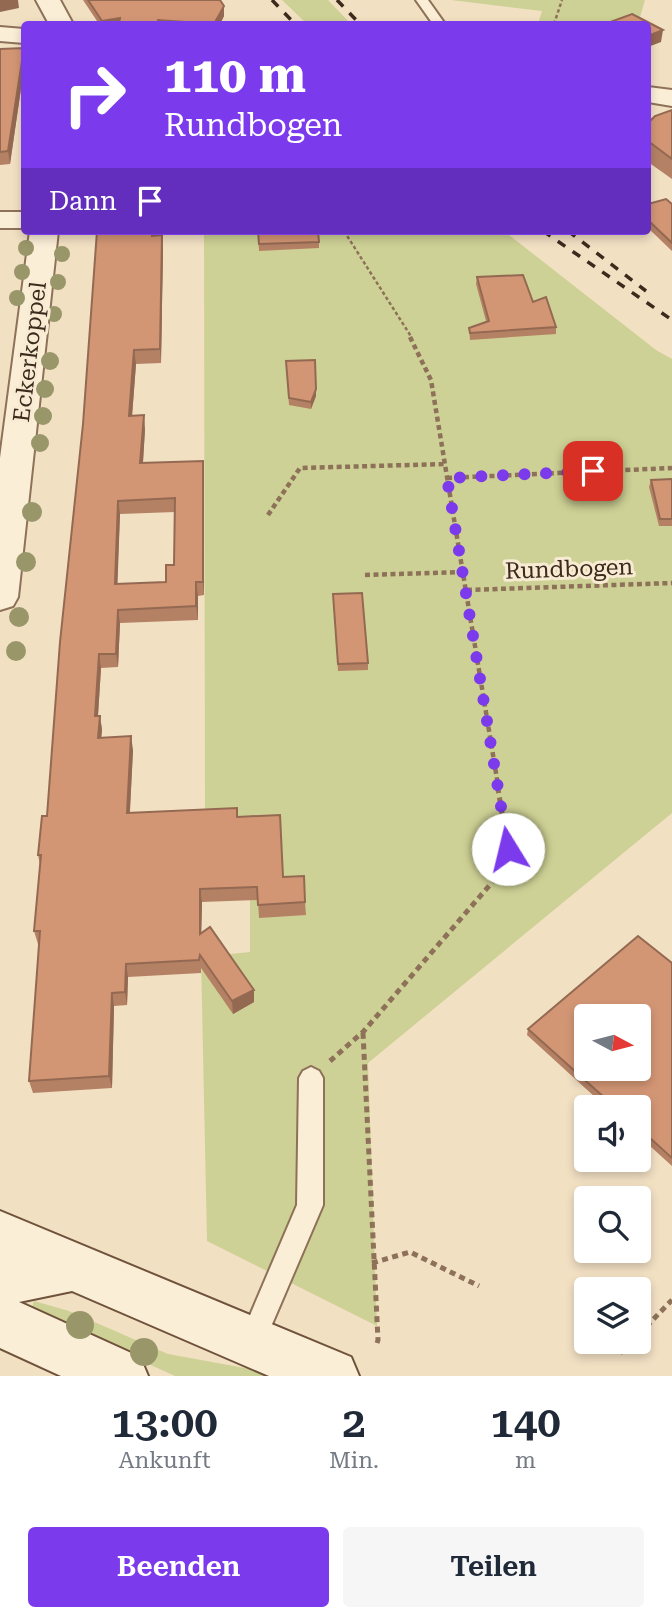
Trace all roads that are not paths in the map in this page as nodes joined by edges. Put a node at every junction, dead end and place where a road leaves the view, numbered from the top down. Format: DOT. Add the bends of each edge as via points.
graph roads {
  1 [pos="48,0"];
  2 [pos="422,0"];
  3 [pos="59,21"];
  4 [pos="437,21"];
  5 [pos="0,34"];
  6 [pos="21,36"];
  7 [pos="651,95"];
  8 [pos="672,98"];
  9 [pos="0,220"];
  10 [pos="21,220"];
  11 [pos="44,235"];
  12 [pos="0,597"];
  13 [pos="311,1078"];
  14 [pos="0,1235"];
  15 [pos="73,1266"];
  16 [pos="0,1281"];
  17 [pos="0,1321"];
  18 [pos="252,1341"];
  19 [pos="121,1376"];
  20 [pos="332,1376"];
  1 -- 3 [label="street"];
  2 -- 4 [label="lane"];
  5 -- 6 [label="street"];
  7 -- 8 [label="street"];
  9 -- 10 [label="street"];
  11 -- 12 [label="street, Eckerkoppel"];
  13 -- 18 [label="lane" via="310,1205"];
  14 -- 15 [label="street"];
  15 -- 16 [label="street"];
  15 -- 18 [label="street"];
  17 -- 19 [label="street"];
  18 -- 20 [label="street"];
}
